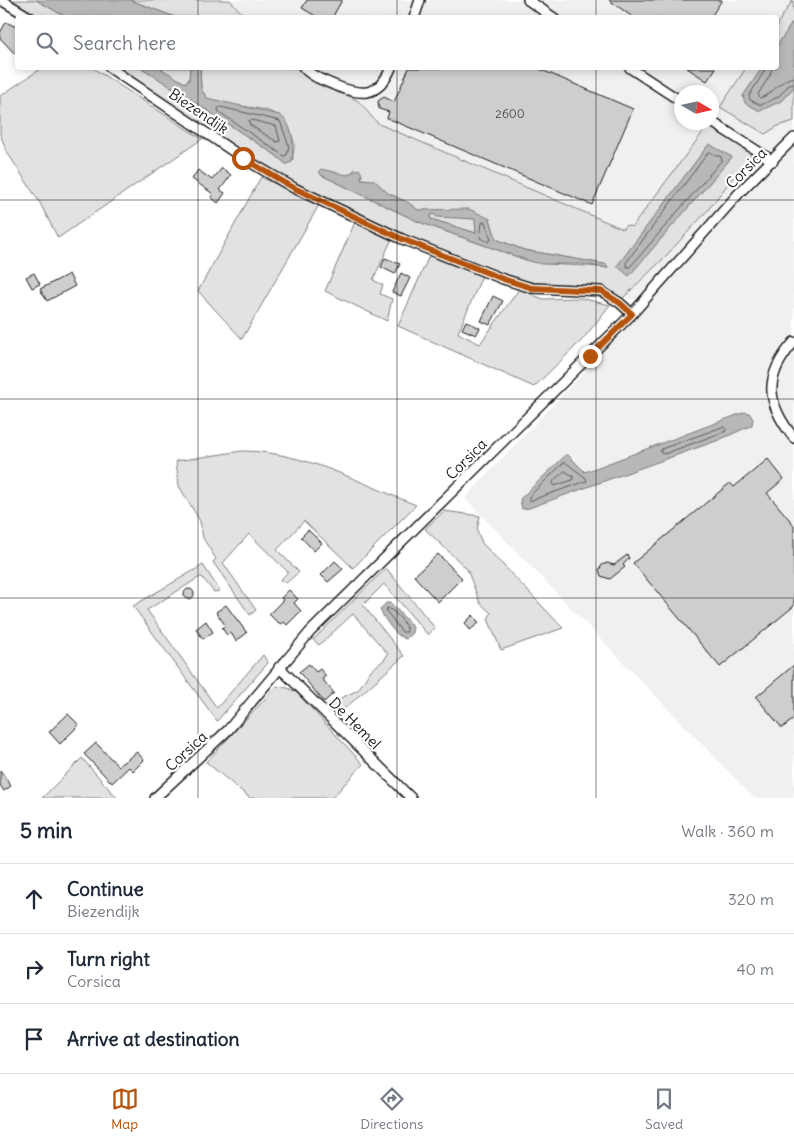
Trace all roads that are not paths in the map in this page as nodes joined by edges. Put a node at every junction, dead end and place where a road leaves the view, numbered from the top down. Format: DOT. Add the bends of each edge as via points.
graph roads {
  1 [pos="1,0"];
  2 [pos="420,0"];
  3 [pos="528,0"];
  4 [pos="26,15"];
  5 [pos="415,15"];
  6 [pos="550,15"];
  7 [pos="113,70"];
  8 [pos="306,70"];
  9 [pos="390,70"];
  10 [pos="633,70"];
  11 [pos="674,97"];
  12 [pos="719,126"];
  13 [pos="794,138"];
  14 [pos="773,161"];
  15 [pos="632,314"];
  16 [pos="794,342"];
  17 [pos="794,438"];
  18 [pos="279,668"];
  19 [pos="155,798"];
  20 [pos="411,798"];
  1 -- 4 [label="street"];
  2 -- 5 [label="street"];
  3 -- 6 [label="street"];
  7 -- 15 [label="street, Biezendijk" via="243,158 294,188 402,239 532,288 601,291"];
  8 -- 9 [label="street" via="310,75 354,93 363,93 380,86"];
  10 -- 11 [label="street"];
  12 -- 14 [label="street"];
  13 -- 14 [label="street, Corsica"];
  14 -- 15 [label="street, Corsica" via="740,192"];
  15 -- 18 [label="street, Corsica" via="310,632"];
  16 -- 17 [label="street" via="779,359 772,379 772,399 778,416"];
  18 -- 19 [label="street, Corsica" via="228,730"];
  18 -- 20 [label="street, De Hemel"];
}
